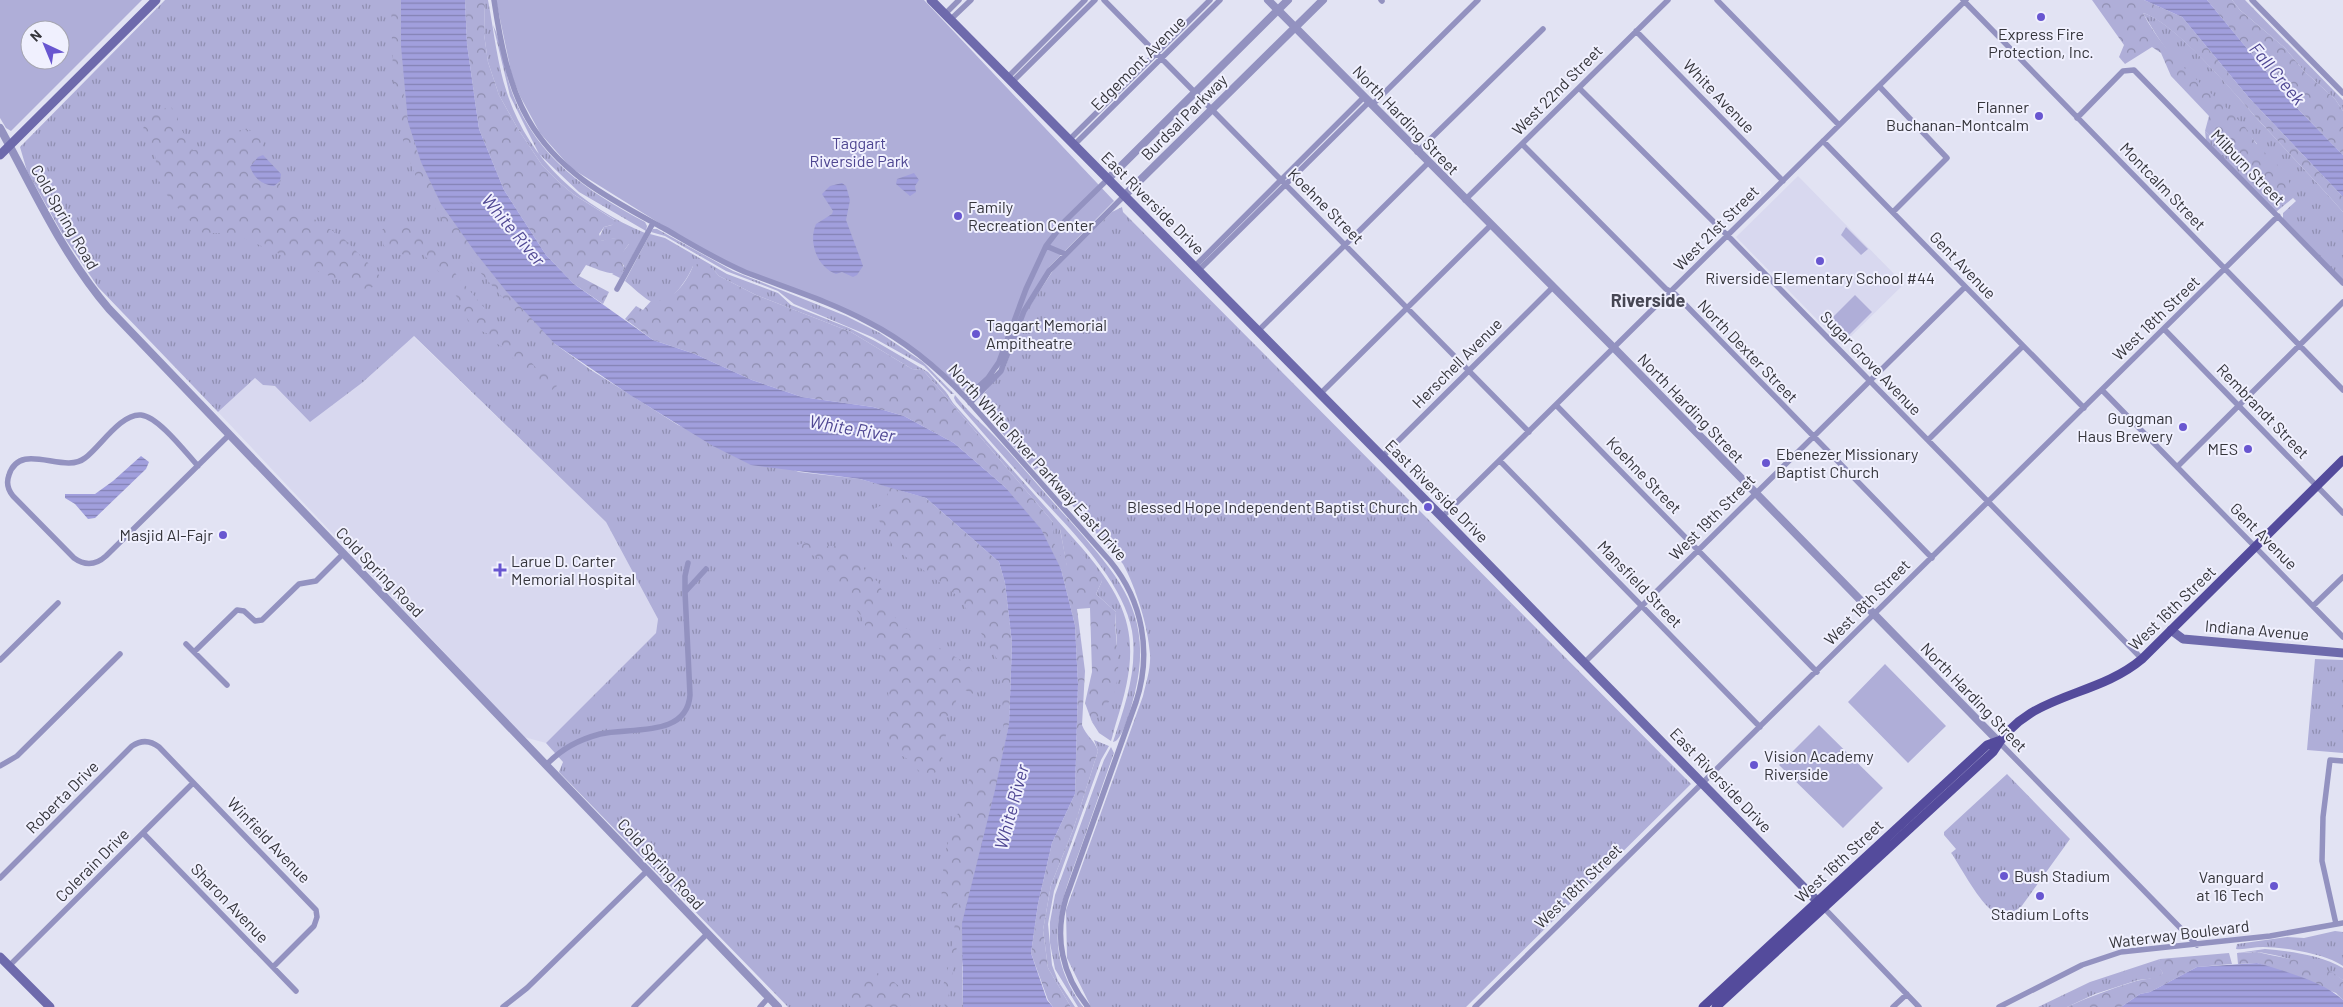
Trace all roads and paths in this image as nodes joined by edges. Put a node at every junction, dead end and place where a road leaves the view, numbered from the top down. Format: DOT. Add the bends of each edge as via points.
graph roads {
  1 [pos="156,0"];
  2 [pos="494,0"];
  3 [pos="931,0"];
  4 [pos="960,0"];
  5 [pos="971,0"];
  6 [pos="1085,0"];
  7 [pos="1095,0"];
  8 [pos="1104,0"];
  9 [pos="1210,0"];
  10 [pos="1220,0"];
  11 [pos="1268,0"];
  12 [pos="1288,0"];
  13 [pos="1323,0"];
  14 [pos="1478,0"];
  15 [pos="1668,0"];
  16 [pos="1717,0"];
  17 [pos="1965,0"];
  18 [pos="2252,0"];
  19 [pos="1278,10"];
  20 [pos="948,17"];
  21 [pos="1295,27"];
  22 [pos="1543,29"];
  23 [pos="1636,32"];
  24 [pos="1156,53"];
  25 [pos="1161,59"];
  26 [pos="1009,80"];
  27 [pos="1879,86"];
  28 [pos="1579,88"];
  29 [pos="1195,93"];
  30 [pos="2343,93"];
  31 [pos="1368,101"];
  32 [pos="1212,110"];
  33 [pos="2076,118"];
  34 [pos="1839,125"];
  35 [pos="0,128"];
  36 [pos="1823,141"];
  37 [pos="1072,143"];
  38 [pos="1522,144"];
  39 [pos="10,146"];
  40 [pos="1418,152"];
  41 [pos="0,155"];
  42 [pos="1428,163"];
  43 [pos="1108,179"];
  44 [pos="1782,181"];
  45 [pos="1283,182"];
  46 [pos="1124,196"];
  47 [pos="1465,200"];
  48 [pos="1893,212"];
  49 [pos="2278,216"];
  50 [pos="653,223"];
  51 [pos="1490,226"];
  52 [pos="1727,236"];
  53 [pos="1346,245"];
  54 [pos="1046,246"];
  55 [pos="1065,254"];
  56 [pos="1196,269"];
  57 [pos="2225,269"];
  58 [pos="2343,283"];
  59 [pos="1965,287"];
  60 [pos="1552,288"];
  61 [pos="617,289"];
  62 [pos="1671,291"];
  63 [pos="2343,302"];
  64 [pos="1407,307"];
  65 [pos="2164,329"];
  66 [pos="1258,331"];
  67 [pos="2300,345"];
  68 [pos="2023,346"];
  69 [pos="1613,348"];
  70 [pos="1469,370"];
  71 [pos="1870,381"];
  72 [pos="2102,390"];
  73 [pos="2343,390"];
  74 [pos="1320,394"];
  75 [pos="968,400"];
  76 [pos="1556,405"];
  77 [pos="2239,406"];
  78 [pos="2084,408"];
  79 [pos="1529,432"];
  80 [pos="229,435"];
  81 [pos="1813,437"];
  82 [pos="1928,440"];
  83 [pos="1382,457"];
  84 [pos="1500,460"];
  85 [pos="2343,460"];
  86 [pos="198,466"];
  87 [pos="2177,467"];
  88 [pos="2317,486"];
  89 [pos="1756,493"];
  90 [pos="1988,502"];
  91 [pos="2343,513"];
  92 [pos="1442,517"];
  93 [pos="2255,548"];
  94 [pos="1698,551"];
  95 [pos="344,554"];
  96 [pos="1932,558"];
  97 [pos="688,563"];
  98 [pos="706,569"];
  99 [pos="2343,577"];
  100 [pos="685,592"];
  101 [pos="58,602"];
  102 [pos="1642,606"];
  103 [pos="2314,606"];
  104 [pos="1874,615"];
  105 [pos="2171,630"];
  106 [pos="2343,637"];
  107 [pos="186,644"];
  108 [pos="194,652"];
  109 [pos="2343,653"];
  110 [pos="120,654"];
  111 [pos="2142,659"];
  112 [pos="0,660"];
  113 [pos="1585,662"];
  114 [pos="1816,672"];
  115 [pos="227,685"];
  116 [pos="1760,728"];
  117 [pos="146,741"];
  118 [pos="1998,741"];
  119 [pos="2343,761"];
  120 [pos="547,764"];
  121 [pos="0,766"];
  122 [pos="194,783"];
  123 [pos="1704,783"];
  124 [pos="143,833"];
  125 [pos="648,870"];
  126 [pos="0,878"];
  127 [pos="1821,905"];
  128 [pos="2340,923"];
  129 [pos="708,933"];
  130 [pos="2197,945"];
  131 [pos="0,957"];
  132 [pos="9,966"];
  133 [pos="273,967"];
  134 [pos="296,992"];
  135 [pos="1907,994"];
  136 [pos="769,998"];
  137 [pos="50,1007"];
  138 [pos="503,1007"];
  139 [pos="634,1007"];
  140 [pos="760,1007"];
  141 [pos="778,1007"];
  142 [pos="1088,1007"];
  143 [pos="1475,1007"];
  144 [pos="1703,1007"];
  145 [pos="1716,1007"];
  146 [pos="1893,1007"];
  147 [pos="1920,1007"];
  148 [pos="1999,1007"];
  1 -- 39 [label="main road"];
  2 -- 50 [label="street, North White River Parkway East Drive" via="512,81 521,106 543,142 566,167 591,186"];
  3 -- 20 [label="main road, East Riverside Drive"];
  4 -- 20 [label="street"];
  5 -- 20 [label="street"];
  6 -- 26 [label="street"];
  7 -- 26 [label="street"];
  8 -- 24 [label="street, Koehne Street"];
  9 -- 24 [label="street, Edgemont Avenue"];
  10 -- 25 [label="street, Edgemont Avenue"];
  11 -- 19 [label="street, North Harding Street"];
  12 -- 19 [label="street, Burdsal Parkway"];
  13 -- 21 [label="street, Burdsal Parkway"];
  14 -- 31 [label="street"];
  15 -- 23 [label="street, West 22nd Street"];
  16 -- 34 [label="street"];
  17 -- 27 [label="street, West 21st Street"];
  17 -- 33 [label="street, Montcalm Street"];
  18 -- 30 [label="street"];
  19 -- 21 [label="street, North Harding Street"];
  19 -- 29 [label="street, Burdsal Parkway"];
  20 -- 26 [label="main road, East Riverside Drive"];
  21 -- 31 [label="street, North Harding Street"];
  21 -- 32 [label="street, Burdsal Parkway"];
  22 -- 40 [label="street"];
  23 -- 28 [label="street, West 22nd Street"];
  23 -- 44 [label="street, White Avenue"];
  24 -- 25 [label="street, Koehne Street"];
  24 -- 37 [label="street, Edgemont Avenue"];
  25 -- 29 [label="street, Koehne Street"];
  25 -- 37 [label="street, Edgemont Avenue"];
  26 -- 37 [label="main road, East Riverside Drive"];
  27 -- 34 [label="street, West 21st Street"];
  27 -- 48 [label="street" via="1947,158"];
  28 -- 38 [label="street, West 22nd Street"];
  28 -- 52 [label="street, Sugar Grove Avenue"];
  29 -- 32 [label="street, Koehne Street"];
  29 -- 43 [label="street, Burdsal Parkway"];
  31 -- 40 [label="street, North Harding Street"];
  31 -- 45 [label="street"];
  32 -- 45 [label="street, Koehne Street"];
  32 -- 46 [label="street, Burdsal Parkway"];
  33 -- 49 [label="street, Milburn Street" via="2123,71 2134,70"];
  33 -- 57 [label="street, Montcalm Street"];
  34 -- 36 [label="street, West 21st Street"];
  35 -- 39 [label="street, Cold Spring Road"];
  36 -- 44 [label="street, West 21st Street"];
  36 -- 48 [label="street, Gent Avenue"];
  37 -- 43 [label="main road, East Riverside Drive"];
  38 -- 47 [label="street, West 22nd Street"];
  38 -- 62 [label="street, North Dexter Street"];
  39 -- 41 [label="main road"];
  39 -- 80 [label="street, Cold Spring Road" via="53,230 87,283"];
  40 -- 42 [label="street, North Harding Street"];
  42 -- 47 [label="street, North Harding Street"];
  42 -- 53 [label="street"];
  43 -- 46 [label="main road, East Riverside Drive"];
  43 -- 54 [label="street, Burdsal Parkway" via="1065,221"];
  44 -- 52 [label="street, West 21st Street"];
  45 -- 53 [label="street, Koehne Street"];
  45 -- 56 [label="street"];
  46 -- 55 [label="street, Burdsal Parkway"];
  46 -- 56 [label="main road, East Riverside Drive"];
  47 -- 51 [label="street, North Harding Street"];
  48 -- 59 [label="street, Gent Avenue"];
  49 -- 57 [label="street, West 18th Street"];
  49 -- 58 [label="street, Milburn Street"];
  50 -- 61 [label="street"];
  50 -- 75 [label="street, North White River Parkway East Drive" via="728,264 880,328 927,360"];
  51 -- 60 [label="street, North Harding Street"];
  51 -- 64 [label="street"];
  52 -- 62 [label="street, West 21st Street"];
  52 -- 71 [label="street, Sugar Grove Avenue"];
  53 -- 64 [label="street, Koehne Street"];
  53 -- 66 [label="street"];
  54 -- 55 [label="street"];
  54 -- 75 [label="street, Burdsal Parkway" via="1026,289 999,364"];
  55 -- 75 [label="street, Burdsal Parkway" via="1031,298 1001,370"];
  56 -- 66 [label="main road, East Riverside Drive"];
  57 -- 65 [label="street, West 18th Street"];
  57 -- 67 [label="street, Montcalm Street"];
  59 -- 68 [label="street, Gent Avenue"];
  59 -- 71 [label="street, West 19th Street"];
  60 -- 69 [label="street, North Harding Street"];
  60 -- 70 [label="street, Herschell Avenue"];
  62 -- 69 [label="street, West 21st Street"];
  62 -- 81 [label="street, North Dexter Street"];
  63 -- 67 [label="street"];
  64 -- 70 [label="street, Koehne Street"];
  64 -- 74 [label="street"];
  65 -- 72 [label="street, West 18th Street"];
  65 -- 77 [label="street, Rembrandt Street"];
  66 -- 74 [label="main road, East Riverside Drive"];
  67 -- 73 [label="street, Montcalm Street"];
  67 -- 77 [label="street"];
  68 -- 78 [label="street, Gent Avenue"];
  68 -- 82 [label="street"];
  69 -- 76 [label="street, West 21st Street"];
  69 -- 89 [label="street, North Harding Street"];
  70 -- 79 [label="street, Koehne Street"];
  70 -- 83 [label="street, Herschell Avenue"];
  71 -- 81 [label="street, West 19th Street"];
  71 -- 82 [label="street, Sugar Grove Avenue"];
  72 -- 78 [label="street, West 18th Street"];
  72 -- 87 [label="street, Gent Avenue"];
  74 -- 83 [label="main road, East Riverside Drive"];
  75 -- 142 [label="street, North White River Parkway East Drive" via="1113,565 1131,594 1141,623 1144,654 1138,695 1062,914 1060,936 1065,964 1073,985"];
  76 -- 79 [label="street, West 21st Street"];
  76 -- 94 [label="street, Koehne Street"];
  77 -- 87 [label="street"];
  77 -- 88 [label="street, Rembrandt Street"];
  78 -- 90 [label="street, West 18th Street"];
  79 -- 84 [label="street, West 21st Street"];
  80 -- 86 [label="street"];
  80 -- 95 [label="street, Cold Spring Road"];
  81 -- 89 [label="street, West 19th Street"];
  81 -- 96 [label="street, North Dexter Street"];
  82 -- 90 [label="street, Sugar Grove Avenue"];
  83 -- 92 [label="main road, East Riverside Drive"];
  84 -- 92 [label="street, West 21st Street"];
  84 -- 102 [label="street, Mansfield Street"];
  85 -- 88 [label="main road, West 16th Street"];
  86 -- 86 [label="street" via="101,560 88,564 74,558 13,496 8,482 10,471 25,459 68,464 83,460 124,420 138,415 156,422"];
  87 -- 93 [label="street, Gent Avenue"];
  88 -- 91 [label="street, Rembrandt Street"];
  88 -- 93 [label="main road, West 16th Street"];
  89 -- 94 [label="street, West 19th Street"];
  89 -- 104 [label="street, North Harding Street"];
  90 -- 96 [label="street, West 18th Street"];
  90 -- 111 [label="street, Sugar Grove Avenue"];
  92 -- 113 [label="main road, East Riverside Drive"];
  93 -- 103 [label="street, Gent Avenue"];
  93 -- 105 [label="main road, West 16th Street"];
  94 -- 102 [label="street, West 19th Street"];
  94 -- 114 [label="street, Koehne Street"];
  95 -- 108 [label="street" via="316,581 299,584 262,620 254,620 244,611 237,610"];
  95 -- 120 [label="street, Cold Spring Road"];
  96 -- 104 [label="street, West 18th Street"];
  97 -- 100 [label="street"];
  98 -- 100 [label="street"];
  99 -- 103 [label="street"];
  100 -- 120 [label="street" via="690,695 684,715 665,726 611,732 574,742"];
  101 -- 112 [label="street"];
  102 -- 113 [label="street, West 19th Street"];
  102 -- 116 [label="street, Mansfield Street"];
  103 -- 106 [label="street, Gent Avenue"];
  104 -- 114 [label="street, West 18th Street"];
  104 -- 118 [label="street, North Harding Street"];
  105 -- 109 [label="main road, Indiana Avenue" via="2183,639"];
  105 -- 111 [label="main road, West 16th Street"];
  107 -- 108 [label="street"];
  108 -- 115 [label="street"];
  110 -- 121 [label="street" via="17,756"];
  111 -- 118 [label="main road, West 16th Street" via="2104,683 2047,703 2020,720"];
  113 -- 123 [label="main road, East Riverside Drive"];
  114 -- 116 [label="street, West 18th Street"];
  116 -- 123 [label="street, West 18th Street"];
  117 -- 122 [label="street, Winfield Avenue" via="159,747"];
  117 -- 126 [label="street, Roberta Drive" via="132,746"];
  118 -- 127 [label="main road, West 16th Street" via="1988,745"];
  118 -- 130 [label="street, North Harding Street"];
  119 -- 128 [label="street" via="2330,760 2322,861"];
  120 -- 125 [label="street, Cold Spring Road"];
  122 -- 124 [label="street, Colerain Drive"];
  122 -- 133 [label="street, Winfield Avenue" via="316,910 318,917 314,926"];
  123 -- 127 [label="main road, East Riverside Drive"];
  123 -- 143 [label="street, West 18th Street"];
  124 -- 132 [label="street, Colerain Drive"];
  124 -- 133 [label="street, Sharon Avenue"];
  125 -- 129 [label="street, Cold Spring Road"];
  125 -- 138 [label="street" via="527,988"];
  127 -- 135 [label="street, East Riverside Drive"];
  127 -- 144 [label="main road, West 16th Street"];
  127 -- 145 [label="main road, West 16th Street"];
  128 -- 130 [label="street, Waterway Boulevard"];
  129 -- 136 [label="street, Cold Spring Road"];
  129 -- 139 [label="street"];
  130 -- 148 [label="street, Waterway Boulevard" via="2136,950 2102,957"];
  131 -- 132 [label="main road"];
  132 -- 137 [label="main road"];
  133 -- 134 [label="street, Sharon Avenue"];
  135 -- 146 [label="street"];
  135 -- 147 [label="street, East Riverside Drive"];
  136 -- 140 [label="street"];
  136 -- 141 [label="street, Cold Spring Road"];
}
